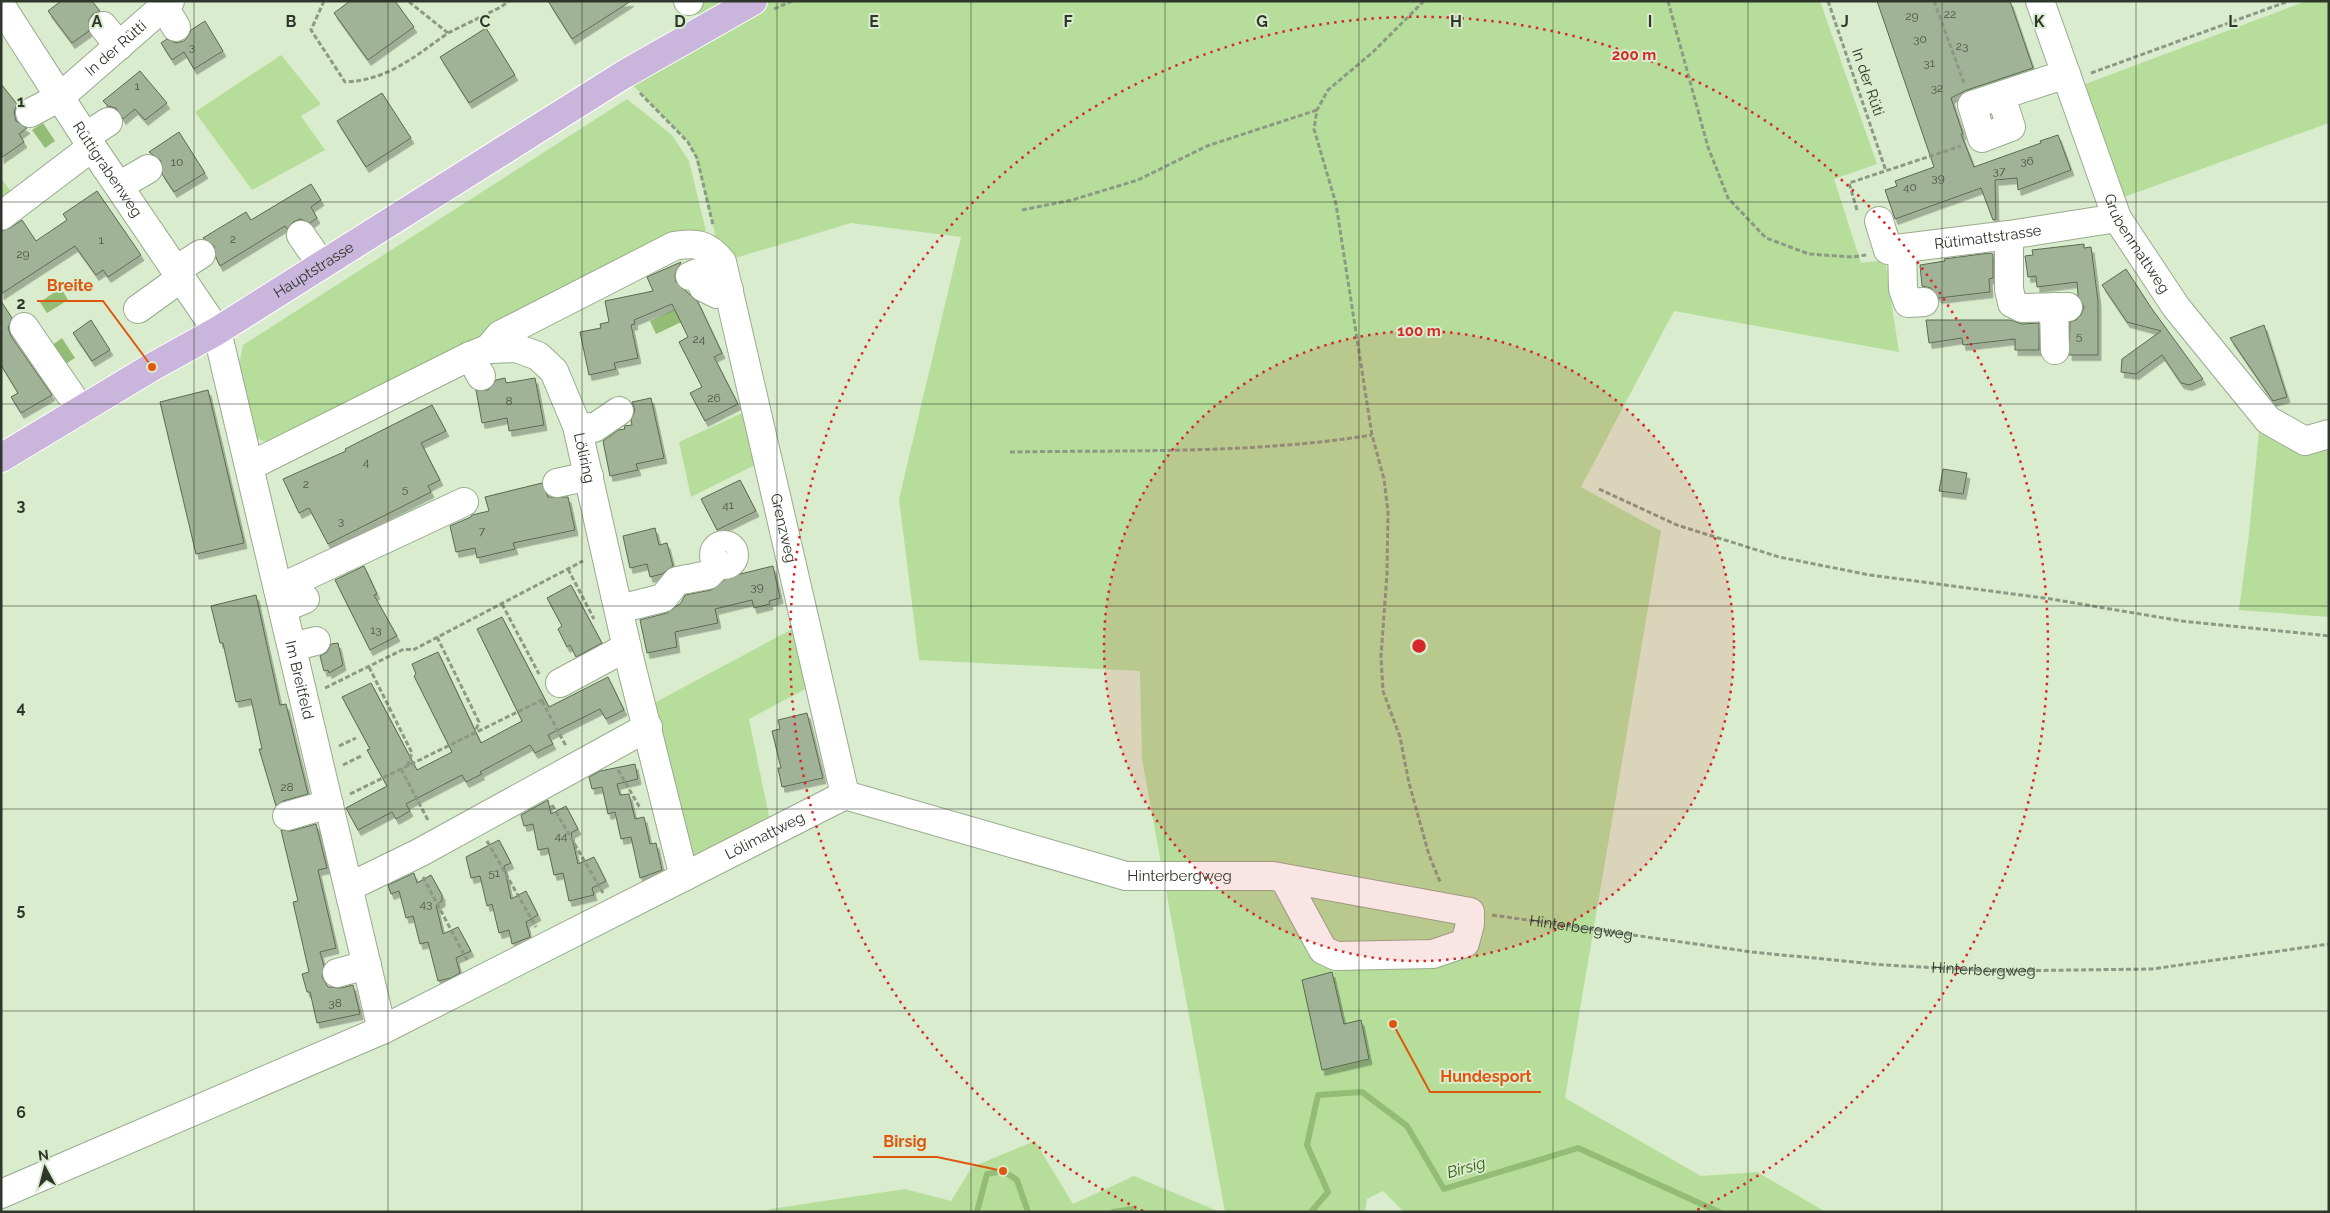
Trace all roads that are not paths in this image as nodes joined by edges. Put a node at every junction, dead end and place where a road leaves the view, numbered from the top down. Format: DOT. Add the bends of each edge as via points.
graph roads {
  1 [pos="753,1"];
  2 [pos="2040,1"];
  3 [pos="1,6"];
  4 [pos="170,12"];
  5 [pos="2068,77"];
  6 [pos="60,97"];
  7 [pos="1972,105"];
  8 [pos="30,113"];
  9 [pos="108,122"];
  10 [pos="89,142"];
  11 [pos="148,169"];
  12 [pos="119,186"];
  13 [pos="1,216"];
  14 [pos="2117,218"];
  15 [pos="1879,221"];
  16 [pos="301,235"];
  17 [pos="2009,236"];
  18 [pos="1895,249"];
  19 [pos="201,254"];
  20 [pos="321,264"];
  21 [pos="179,274"];
  22 [pos="690,276"];
  23 [pos="1924,302"];
  24 [pos="727,306"];
  25 [pos="138,309"];
  26 [pos="24,326"];
  27 [pos="217,331"];
  28 [pos="2055,350"];
  29 [pos="480,360"];
  30 [pos="76,377"];
  31 [pos="87,406"];
  32 [pos="619,411"];
  33 [pos="577,426"];
  34 [pos="2317,437"];
  35 [pos="1,458"];
  36 [pos="250,466"];
  37 [pos="589,476"];
  38 [pos="557,483"];
  39 [pos="464,502"];
  40 [pos="719,564"];
  41 [pos="289,599"];
  42 [pos="607,615"];
  43 [pos="627,647"];
  44 [pos="547,690"];
  45 [pos="648,727"];
  46 [pos="845,795"];
  47 [pos="329,804"];
  48 [pos="286,816"];
  49 [pos="684,877"];
  50 [pos="1284,878"];
  51 [pos="344,895"];
  52 [pos="367,965"];
  53 [pos="336,973"];
  54 [pos="382,1030"];
  55 [pos="1,1194"];
  1 -- 20 [label="main road, Hauptstrasse" via="622,76"];
  2 -- 5 [label="street, Grubenmattweg"];
  3 -- 6 [label="street, Rüttigrabenweg" via="25,63"];
  4 -- 6 [label="street, In der Rütti" via="111,36"];
  5 -- 7 [label="street"];
  5 -- 14 [label="street, Grubenmattweg"];
  6 -- 8 [label="street, In der Rütti"];
  6 -- 10 [label="street, Rüttigrabenweg"];
  9 -- 10 [label="street"];
  10 -- 12 [label="street, Rüttigrabenweg"];
  10 -- 13 [label="street"];
  11 -- 12 [label="street"];
  12 -- 21 [label="street, Rüttigrabenweg"];
  14 -- 17 [label="street, Rütimattstrasse"];
  14 -- 34 [label="street, Grubenmattweg" via="2143,272 2183,327 2268,420"];
  15 -- 18 [label="street"];
  16 -- 20 [label="street"];
  17 -- 18 [label="street, Rütimattstrasse"];
  17 -- 28 [label="street" via="2012,303 2022,308 2061,307"];
  18 -- 23 [label="street" via="1908,302"];
  19 -- 21 [label="street"];
  20 -- 27 [label="main road, Hauptstrasse"];
  21 -- 25 [label="street"];
  21 -- 27 [label="street, Rüttigrabenweg"];
  22 -- 24 [label="street" via="697,273 703,287 717,294"];
  24 -- 29 [label="street, Grenzweg" via="722,262 702,246 690,243 674,246 500,335"];
  24 -- 46 [label="street, Grenzweg" via="739,368"];
  26 -- 31 [label="street"];
  27 -- 31 [label="main road, Hauptstrasse"];
  27 -- 36 [label="street, Im Breitfeld"];
  29 -- 33 [label="street, Löliring" via="516,348 538,356 554,371"];
  29 -- 36 [label="street, Löliring" via="309,448"];
  30 -- 31 [label="street"];
  31 -- 35 [label="main road, Hauptstrasse"];
  32 -- 33 [label="street" via="594,428"];
  33 -- 37 [label="street, Löliring"];
  36 -- 41 [label="street, Im Breitfeld"];
  37 -- 38 [label="street"];
  37 -- 42 [label="street, Löliring" via="605,550"];
  39 -- 41 [label="street" via="382,528"];
  40 -- 42 [label="street" via="708,575 677,581 663,598"];
  41 -- 47 [label="street, Im Breitfeld" via="304,644 304,698"];
  42 -- 43 [label="street, Löliring"];
  43 -- 44 [label="street"];
  43 -- 45 [label="street, Löliring"];
  45 -- 49 [label="street, Löliring"];
  45 -- 51 [label="street" via="440,841 411,852"];
  46 -- 49 [label="street, Lölimattweg"];
  46 -- 50 [label="street, Hinterbergweg" via="1126,876"];
  47 -- 48 [label="street"];
  47 -- 51 [label="street, Im Breitfeld"];
  49 -- 54 [label="street, Lölimattweg"];
  50 -- 50 [label="street, Hinterbergweg" via="1323,950 1336,956 1434,954 1465,943 1470,924 1461,911"];
  51 -- 52 [label="street, Im Breitfeld"];
  52 -- 53 [label="street"];
  52 -- 54 [label="street, Im Breitfeld"];
  54 -- 55 [label="street, Lölimattweg"];
}
